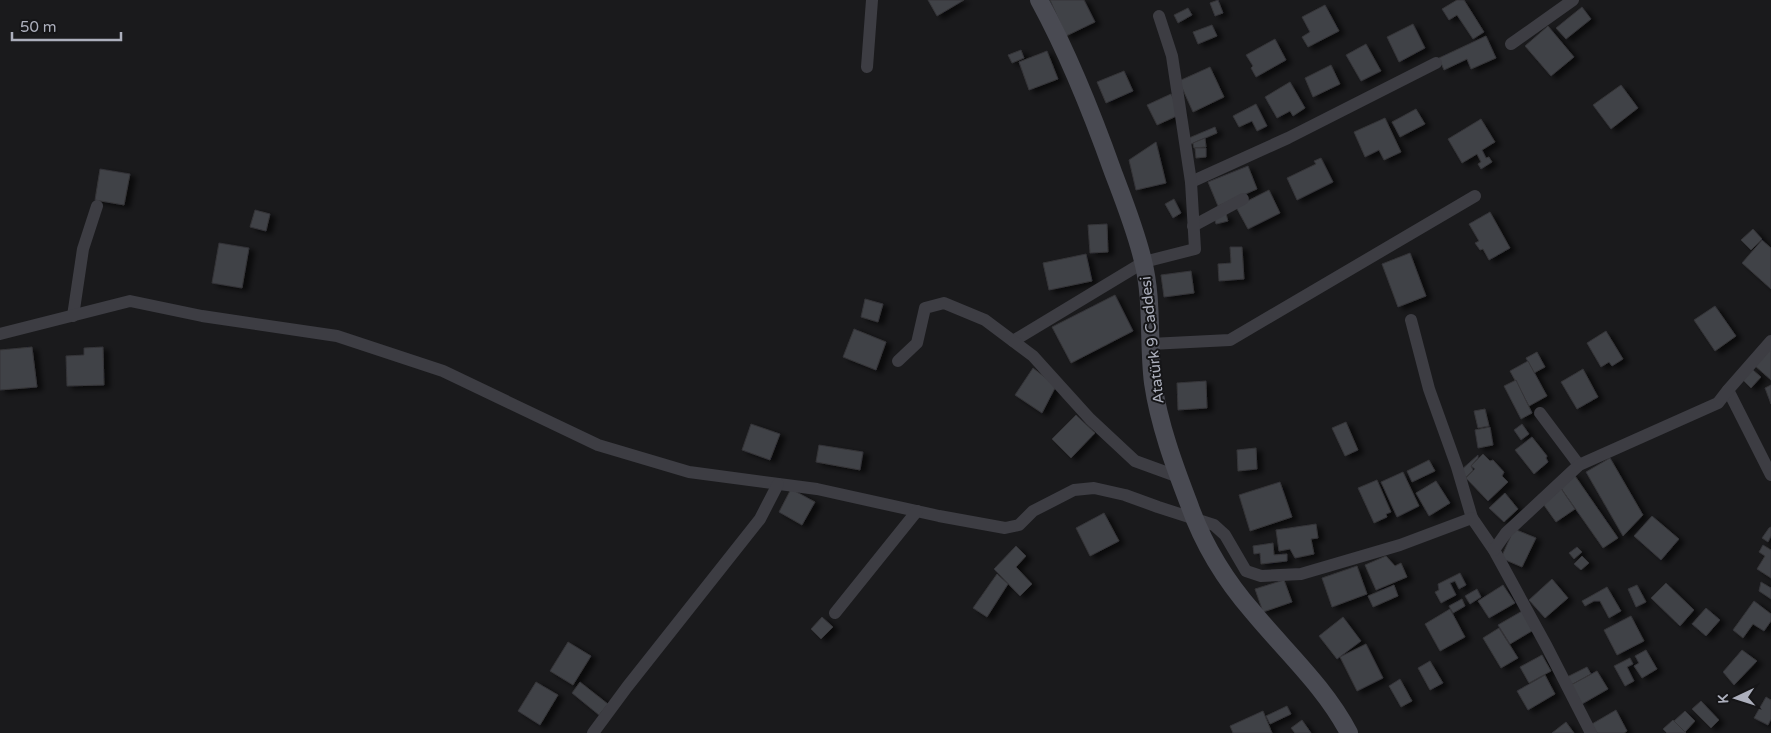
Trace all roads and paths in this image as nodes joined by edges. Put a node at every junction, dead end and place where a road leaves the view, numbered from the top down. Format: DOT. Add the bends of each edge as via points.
graph roads {
  1 [pos="872,0"];
  2 [pos="1039,0"];
  3 [pos="1573,0"];
  4 [pos="1159,16"];
  5 [pos="1511,44"];
  6 [pos="1436,63"];
  7 [pos="866,67"];
  8 [pos="1191,182"];
  9 [pos="1475,196"];
  10 [pos="1243,199"];
  11 [pos="97,206"];
  12 [pos="1194,226"];
  13 [pos="1144,262"];
  14 [pos="73,316"];
  15 [pos="1411,320"];
  16 [pos="0,334"];
  17 [pos="1013,341"];
  18 [pos="1771,341"];
  19 [pos="1150,344"];
  20 [pos="898,361"];
  21 [pos="1728,390"];
  22 [pos="1540,413"];
  23 [pos="1579,465"];
  24 [pos="1771,475"];
  25 [pos="1180,477"];
  26 [pos="778,484"];
  27 [pos="917,511"];
  28 [pos="1472,518"];
  29 [pos="1194,519"];
  30 [pos="1494,550"];
  31 [pos="835,612"];
  32 [pos="593,733"];
  33 [pos="1350,733"];
  34 [pos="1590,733"];
  1 -- 7 [label="street"];
  2 -- 13 [label="street, Atatürk 9 Caddesi" via="1080,84"];
  3 -- 5 [label="street"];
  4 -- 8 [label="street" via="1172,56"];
  6 -- 8 [label="street" via="1288,138"];
  8 -- 12 [label="street"];
  9 -- 19 [label="street" via="1230,340"];
  10 -- 12 [label="street"];
  11 -- 14 [label="street" via="83,250"];
  12 -- 13 [label="street" via="1195,249"];
  13 -- 17 [label="street"];
  13 -- 19 [label="street, Atatürk 9 Caddesi"];
  14 -- 16 [label="street"];
  14 -- 26 [label="street" via="130,301 202,316 337,336 443,371 598,445 689,472"];
  15 -- 28 [label="street" via="1429,389"];
  17 -- 20 [label="street" via="985,320 944,303 925,308 917,343"];
  17 -- 25 [label="street" via="1033,356 1090,419 1135,461"];
  18 -- 21 [label="street"];
  19 -- 25 [label="street, Atatürk 9 Caddesi" via="1158,406"];
  21 -- 23 [label="street" via="1718,403"];
  21 -- 24 [label="street"];
  22 -- 23 [label="street"];
  23 -- 30 [label="street" via="1506,532"];
  25 -- 29 [label="street, Atatürk 9 Caddesi"];
  26 -- 27 [label="street" via="817,489"];
  26 -- 32 [label="street" via="760,519"];
  27 -- 29 [label="street" via="1005,528 1019,525 1033,511 1074,490 1094,488"];
  27 -- 31 [label="street"];
  28 -- 29 [label="street" via="1400,545 1301,574 1261,576 1246,571 1225,535 1214,525"];
  28 -- 30 [label="street"];
  29 -- 33 [label="street, Atatürk 9 Caddesi" via="1211,555 1238,595 1321,690"];
  30 -- 34 [label="street"];
}
